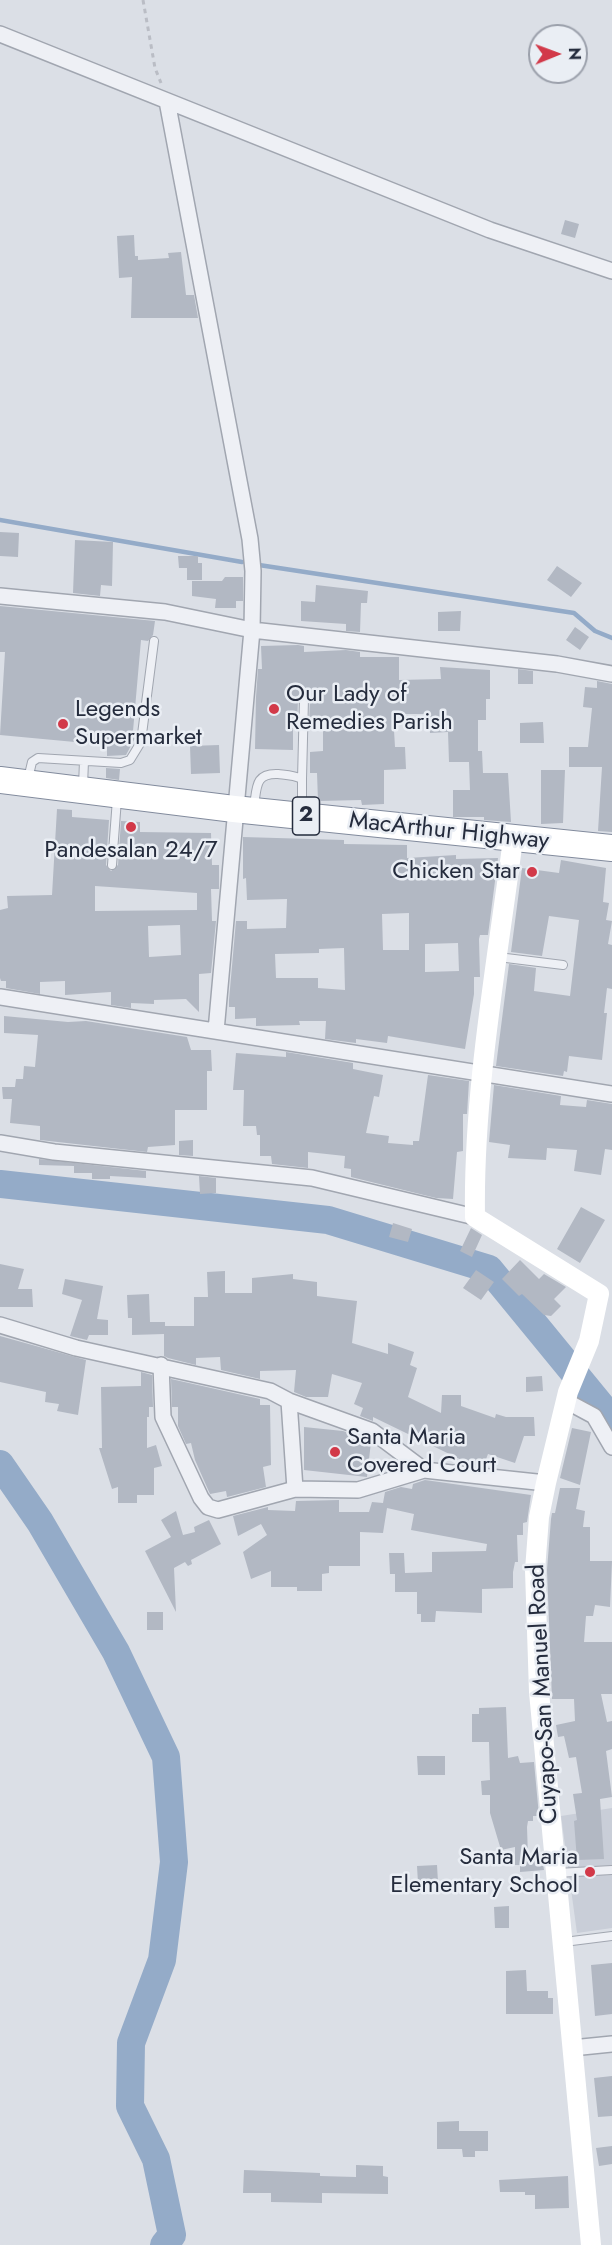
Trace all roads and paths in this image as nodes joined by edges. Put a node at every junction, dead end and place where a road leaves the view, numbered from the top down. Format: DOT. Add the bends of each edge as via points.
graph roads {
  1 [pos="143,0"];
  2 [pos="0,34"];
  3 [pos="167,101"];
  4 [pos="612,271"];
  5 [pos="0,596"];
  6 [pos="252,630"];
  7 [pos="154,641"];
  8 [pos="612,674"];
  9 [pos="304,699"];
  10 [pos="84,760"];
  11 [pos="302,779"];
  12 [pos="0,780"];
  13 [pos="27,783"];
  14 [pos="82,790"];
  15 [pos="117,794"];
  16 [pos="244,809"];
  17 [pos="302,816"];
  18 [pos="513,839"];
  19 [pos="612,848"];
  20 [pos="112,865"];
  21 [pos="498,957"];
  22 [pos="563,965"];
  23 [pos="0,997"];
  24 [pos="216,1031"];
  25 [pos="483,1074"];
  26 [pos="612,1094"];
  27 [pos="0,1143"];
  28 [pos="475,1217"];
  29 [pos="605,1294"];
  30 [pos="0,1325"];
  31 [pos="162,1365"];
  32 [pos="567,1397"];
  33 [pos="289,1401"];
  34 [pos="612,1447"];
  35 [pos="424,1470"];
  36 [pos="546,1484"];
  37 [pos="295,1489"];
  38 [pos="612,1870"];
  39 [pos="555,1873"];
  40 [pos="612,1936"];
  41 [pos="562,1942"];
  42 [pos="612,2044"];
  43 [pos="572,2048"];
  44 [pos="591,2245"];
  1 -- 3 [label="path" via="155,68"];
  2 -- 3 [label="street"];
  3 -- 4 [label="street" via="490,230"];
  3 -- 6 [label="street" via="250,539"];
  5 -- 6 [label="street" via="165,612"];
  6 -- 8 [label="street" via="557,664"];
  6 -- 16 [label="street"];
  7 -- 10 [label="lane" via="141,742 136,753 121,763"];
  9 -- 11 [label="lane"];
  10 -- 13 [label="lane" via="38,758 32,762"];
  10 -- 14 [label="lane"];
  11 -- 16 [label="lane" via="261,776"];
  11 -- 17 [label="lane"];
  12 -- 13 [label="highway, MacArthur Highway / 2"];
  13 -- 14 [label="highway, MacArthur Highway / 2"];
  14 -- 15 [label="highway, MacArthur Highway / 2"];
  15 -- 16 [label="highway, MacArthur Highway / 2"];
  15 -- 20 [label="lane"];
  16 -- 17 [label="highway, MacArthur Highway / 2"];
  16 -- 24 [label="street"];
  17 -- 18 [label="highway, MacArthur Highway / 2"];
  18 -- 19 [label="highway, MacArthur Highway / 2"];
  18 -- 21 [label="street"];
  21 -- 22 [label="lane"];
  21 -- 25 [label="street"];
  23 -- 24 [label="street"];
  24 -- 25 [label="street"];
  25 -- 26 [label="street"];
  25 -- 28 [label="street"];
  27 -- 28 [label="street" via="312,1178"];
  28 -- 29 [label="street"];
  29 -- 32 [label="street, Cuyapo-San Manuel Road"];
  30 -- 31 [label="street" via="65,1345"];
  31 -- 33 [label="street" via="270,1391"];
  31 -- 37 [label="street" via="163,1417 208,1507 218,1510"];
  32 -- 34 [label="street" via="594,1416"];
  32 -- 36 [label="street, Cuyapo-San Manuel Road"];
  33 -- 35 [label="street" via="372,1431"];
  33 -- 37 [label="street"];
  35 -- 36 [label="street"];
  35 -- 37 [label="street" via="358,1490"];
  36 -- 39 [label="street, Cuyapo-San Manuel Road" via="537,1542 536,1626"];
  38 -- 39 [label="lane"];
  39 -- 41 [label="street, Cuyapo-San Manuel Road"];
  40 -- 41 [label="lane"];
  41 -- 43 [label="street, Cuyapo-San Manuel Road"];
  42 -- 43 [label="street"];
  43 -- 44 [label="street, Cuyapo-San Manuel Road"];
}
